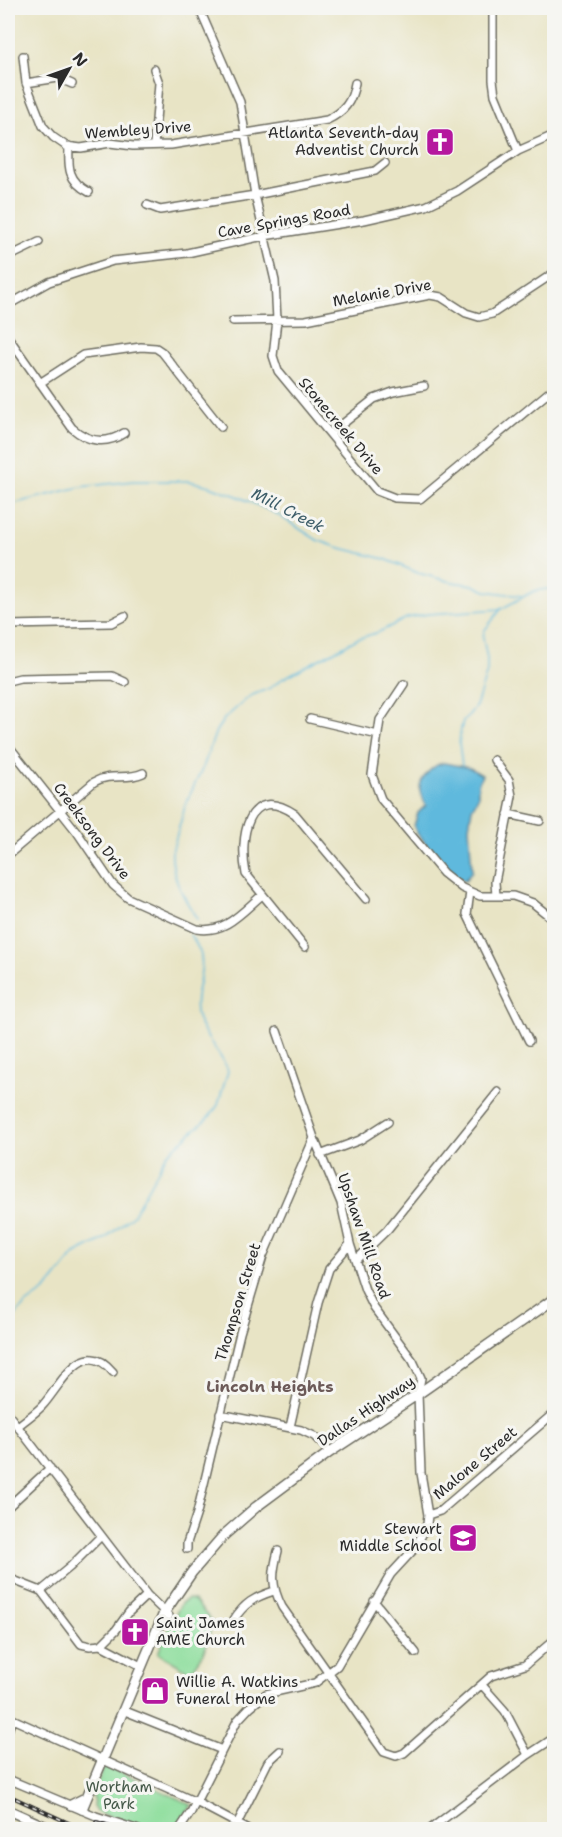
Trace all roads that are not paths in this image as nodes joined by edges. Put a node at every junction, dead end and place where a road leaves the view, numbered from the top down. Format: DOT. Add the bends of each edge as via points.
graph roads {
  1 [pos="199,8"];
  2 [pos="493,8"];
  3 [pos="23,56"];
  4 [pos="154,69"];
  5 [pos="26,83"];
  6 [pos="355,83"];
  7 [pos="72,84"];
  8 [pos="244,132"];
  9 [pos="555,135"];
  10 [pos="154,145"];
  11 [pos="69,146"];
  12 [pos="518,152"];
  13 [pos="385,163"];
  14 [pos="89,192"];
  15 [pos="255,195"];
  16 [pos="147,205"];
  17 [pos="264,236"];
  18 [pos="39,242"];
  19 [pos="8,257"];
  20 [pos="555,273"];
  21 [pos="8,305"];
  22 [pos="277,320"];
  23 [pos="232,321"];
  24 [pos="8,337"];
  25 [pos="40,382"];
  26 [pos="424,386"];
  27 [pos="555,388"];
  28 [pos="221,427"];
  29 [pos="124,433"];
  30 [pos="330,434"];
  31 [pos="125,616"];
  32 [pos="8,625"];
  33 [pos="8,681"];
  34 [pos="125,682"];
  35 [pos="404,684"];
  36 [pos="310,719"];
  37 [pos="378,735"];
  38 [pos="8,745"];
  39 [pos="494,760"];
  40 [pos="143,773"];
  41 [pos="60,811"];
  42 [pos="508,814"];
  43 [pos="540,821"];
  44 [pos="8,855"];
  45 [pos="470,892"];
  46 [pos="262,895"];
  47 [pos="496,896"];
  48 [pos="366,899"];
  49 [pos="555,920"];
  50 [pos="305,947"];
  51 [pos="277,1031"];
  52 [pos="529,1041"];
  53 [pos="498,1092"];
  54 [pos="388,1122"];
  55 [pos="314,1138"];
  56 [pos="321,1155"];
  57 [pos="350,1244"];
  58 [pos="357,1259"];
  59 [pos="555,1299"];
  60 [pos="113,1372"];
  61 [pos="418,1394"];
  62 [pos="555,1413"];
  63 [pos="8,1414"];
  64 [pos="220,1414"];
  65 [pos="18,1426"];
  66 [pos="290,1427"];
  67 [pos="330,1452"];
  68 [pos="50,1468"];
  69 [pos="8,1507"];
  70 [pos="428,1515"];
  71 [pos="101,1536"];
  72 [pos="187,1549"];
  73 [pos="278,1551"];
  74 [pos="8,1578"];
  75 [pos="41,1591"];
  76 [pos="274,1591"];
  77 [pos="147,1595"];
  78 [pos="374,1601"];
  79 [pos="166,1615"];
  80 [pos="233,1621"];
  81 [pos="555,1641"];
  82 [pos="100,1645"];
  83 [pos="416,1653"];
  84 [pos="141,1666"];
  85 [pos="329,1671"];
  86 [pos="482,1685"];
  87 [pos="130,1698"];
  88 [pos="125,1711"];
  89 [pos="10,1718"];
  90 [pos="8,1731"];
  91 [pos="555,1738"];
  92 [pos="222,1750"];
  93 [pos="280,1751"];
  94 [pos="528,1755"];
  95 [pos="103,1761"];
  96 [pos="8,1779"];
  97 [pos="87,1797"];
  98 [pos="196,1802"];
  99 [pos="71,1805"];
  100 [pos="82,1809"];
  101 [pos="8,1810"];
  102 [pos="237,1824"];
  103 [pos="53,1830"];
  104 [pos="139,1830"];
  105 [pos="179,1830"];
  106 [pos="249,1830"];
  107 [pos="429,1830"];
  1 -- 8 [label="street, Stonecreek Drive" via="240,102"];
  2 -- 12 [label="street" via="495,95"];
  3 -- 5 [label="street, Wembley Drive"];
  4 -- 10 [label="street" via="159,83"];
  5 -- 7 [label="street" via="58,78"];
  5 -- 11 [label="street, Wembley Drive" via="43,126"];
  6 -- 8 [label="street, Wembley Drive" via="345,108 327,120"];
  8 -- 10 [label="street, Wembley Drive"];
  8 -- 15 [label="street, Stonecreek Drive"];
  9 -- 12 [label="street, Cave Springs Road"];
  10 -- 11 [label="street, Wembley Drive" via="110,142 81,148"];
  11 -- 14 [label="street" via="68,169 78,186"];
  12 -- 17 [label="street, Cave Springs Road" via="426,206"];
  13 -- 15 [label="street" via="375,171"];
  15 -- 16 [label="street" via="160,210"];
  15 -- 17 [label="street, Stonecreek Drive"];
  17 -- 21 [label="street, Cave Springs Road" via="188,253 113,261 49,282"];
  17 -- 22 [label="street, Stonecreek Drive" via="275,281"];
  18 -- 19 [label="street"];
  20 -- 22 [label="street, Melanie Drive" via="492,314 479,317 430,295 306,320"];
  22 -- 23 [label="street, Melanie Drive"];
  22 -- 30 [label="street, Stonecreek Drive" via="273,356 278,371"];
  24 -- 25 [label="street"];
  25 -- 28 [label="street" via="83,355 156,348"];
  25 -- 29 [label="street" via="81,436 102,441"];
  26 -- 30 [label="street" via="374,399"];
  27 -- 30 [label="street, Stonecreek Drive" via="420,499 395,498 378,490"];
  31 -- 32 [label="street" via="111,623"];
  33 -- 34 [label="street" via="112,676"];
  35 -- 37 [label="street" via="380,720"];
  36 -- 37 [label="street"];
  37 -- 45 [label="street" via="372,776 381,799 443,873"];
  38 -- 41 [label="street, Creeksong Drive"];
  39 -- 42 [label="street" via="509,780 512,796"];
  40 -- 41 [label="street" via="134,778 104,777"];
  41 -- 44 [label="street"];
  41 -- 46 [label="street, Creeksong Drive" via="113,885 128,898 197,929 207,931 227,924"];
  42 -- 43 [label="street"];
  42 -- 47 [label="street" via="495,882"];
  45 -- 47 [label="street"];
  45 -- 52 [label="street" via="466,914"];
  46 -- 48 [label="street" via="246,874 246,830 249,817 272,804 296,814"];
  46 -- 50 [label="street"];
  47 -- 49 [label="street" via="513,896 533,903"];
  51 -- 55 [label="street, Upshaw Mill Road"];
  53 -- 58 [label="street" via="387,1230"];
  54 -- 56 [label="street" via="360,1140"];
  55 -- 56 [label="street, Upshaw Mill Road"];
  55 -- 64 [label="street, Thompson Street" via="263,1256"];
  56 -- 57 [label="street, Upshaw Mill Road" via="341,1203"];
  57 -- 58 [label="street, Upshaw Mill Road"];
  57 -- 66 [label="street" via="329,1269"];
  58 -- 61 [label="street, Upshaw Mill Road" via="374,1308 417,1366"];
  59 -- 61 [label="main road, Dallas Highway"];
  60 -- 65 [label="street" via="99,1360 79,1362 65,1373 42,1406"];
  61 -- 67 [label="main road, Dallas Highway"];
  61 -- 70 [label="street, Upshaw Mill Road" via="421,1473"];
  62 -- 70 [label="street, Malone Street" via="440,1510"];
  63 -- 65 [label="street"];
  64 -- 66 [label="street"];
  64 -- 72 [label="street, Thompson Street"];
  65 -- 68 [label="street"];
  66 -- 67 [label="street" via="314,1436"];
  67 -- 79 [label="main road, Dallas Highway" via="224,1534 186,1580"];
  68 -- 69 [label="street"];
  68 -- 71 [label="street"];
  70 -- 78 [label="street, Malone Street" via="416,1547 391,1574"];
  71 -- 75 [label="street"];
  71 -- 77 [label="street"];
  73 -- 76 [label="street"];
  74 -- 75 [label="street"];
  75 -- 82 [label="street" via="81,1644"];
  76 -- 80 [label="street" via="255,1598"];
  76 -- 85 [label="street"];
  77 -- 79 [label="street"];
  77 -- 82 [label="street"];
  78 -- 83 [label="street"];
  78 -- 85 [label="street, Malone Street" via="343,1657"];
  79 -- 84 [label="main road, Dallas Highway"];
  79 -- 87 [label="main road, Dallas Highway"];
  81 -- 86 [label="street" via="525,1665 491,1676"];
  82 -- 84 [label="street"];
  84 -- 87 [label="main road, Dallas Highway"];
  85 -- 86 [label="street" via="387,1754 396,1756"];
  85 -- 92 [label="street, Malone Street" via="315,1683 266,1694 237,1722"];
  86 -- 94 [label="street" via="505,1711"];
  87 -- 88 [label="main road, Dallas Highway"];
  88 -- 92 [label="street"];
  88 -- 95 [label="main road, Dallas Highway"];
  89 -- 90 [label="street"];
  89 -- 95 [label="street"];
  91 -- 94 [label="street"];
  92 -- 98 [label="street, Malone Street"];
  93 -- 102 [label="street" via="268,1761"];
  94 -- 107 [label="street"];
  95 -- 97 [label="main road, Dallas Highway"];
  95 -- 98 [label="street"];
  96 -- 99 [label="street"];
  97 -- 99 [label="main road"];
  97 -- 100 [label="main road, Dallas Highway"];
  98 -- 102 [label="street"];
  98 -- 105 [label="street, Malone Street"];
  99 -- 100 [label="street"];
  100 -- 104 [label="street"];
  101 -- 103 [label="main road"];
  102 -- 106 [label="street"];
}
